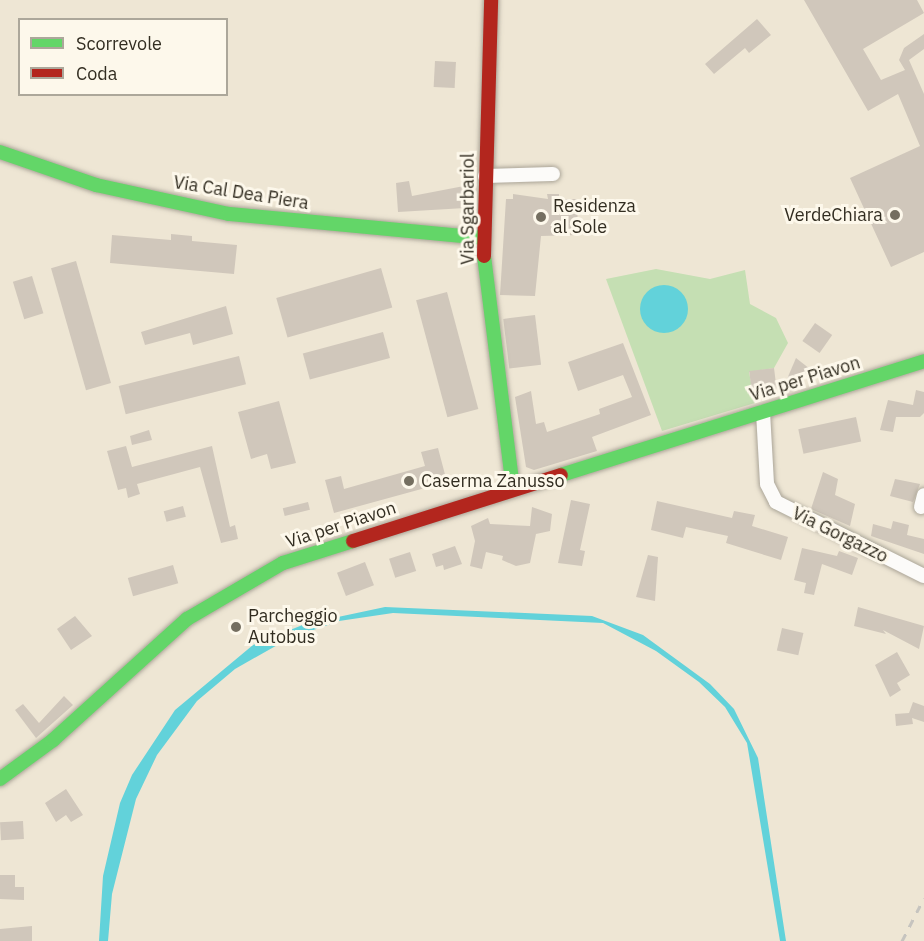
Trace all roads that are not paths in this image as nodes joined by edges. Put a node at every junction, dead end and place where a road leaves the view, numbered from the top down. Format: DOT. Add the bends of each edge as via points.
graph roads {
  1 [pos="491,0"];
  2 [pos="0,152"];
  3 [pos="553,174"];
  4 [pos="485,176"];
  5 [pos="482,238"];
  6 [pos="924,361"];
  7 [pos="763,412"];
  8 [pos="513,489"];
  9 [pos="924,576"];
  10 [pos="0,778"];
  1 -- 4 [label="street, Via Sgarbariol"];
  2 -- 5 [label="street, Via Cal Dea Piera" via="96,185 229,214"];
  3 -- 4 [label="street"];
  4 -- 5 [label="street, Via Sgarbariol"];
  5 -- 8 [label="street, Via Sgarbariol"];
  6 -- 7 [label="street, Via per Piavon"];
  7 -- 8 [label="street, Via per Piavon"];
  7 -- 9 [label="street, Via Gorgazzo" via="766,484 776,502"];
  8 -- 10 [label="street, Via per Piavon" via="314,550 253,578 187,619 53,740"];
}
